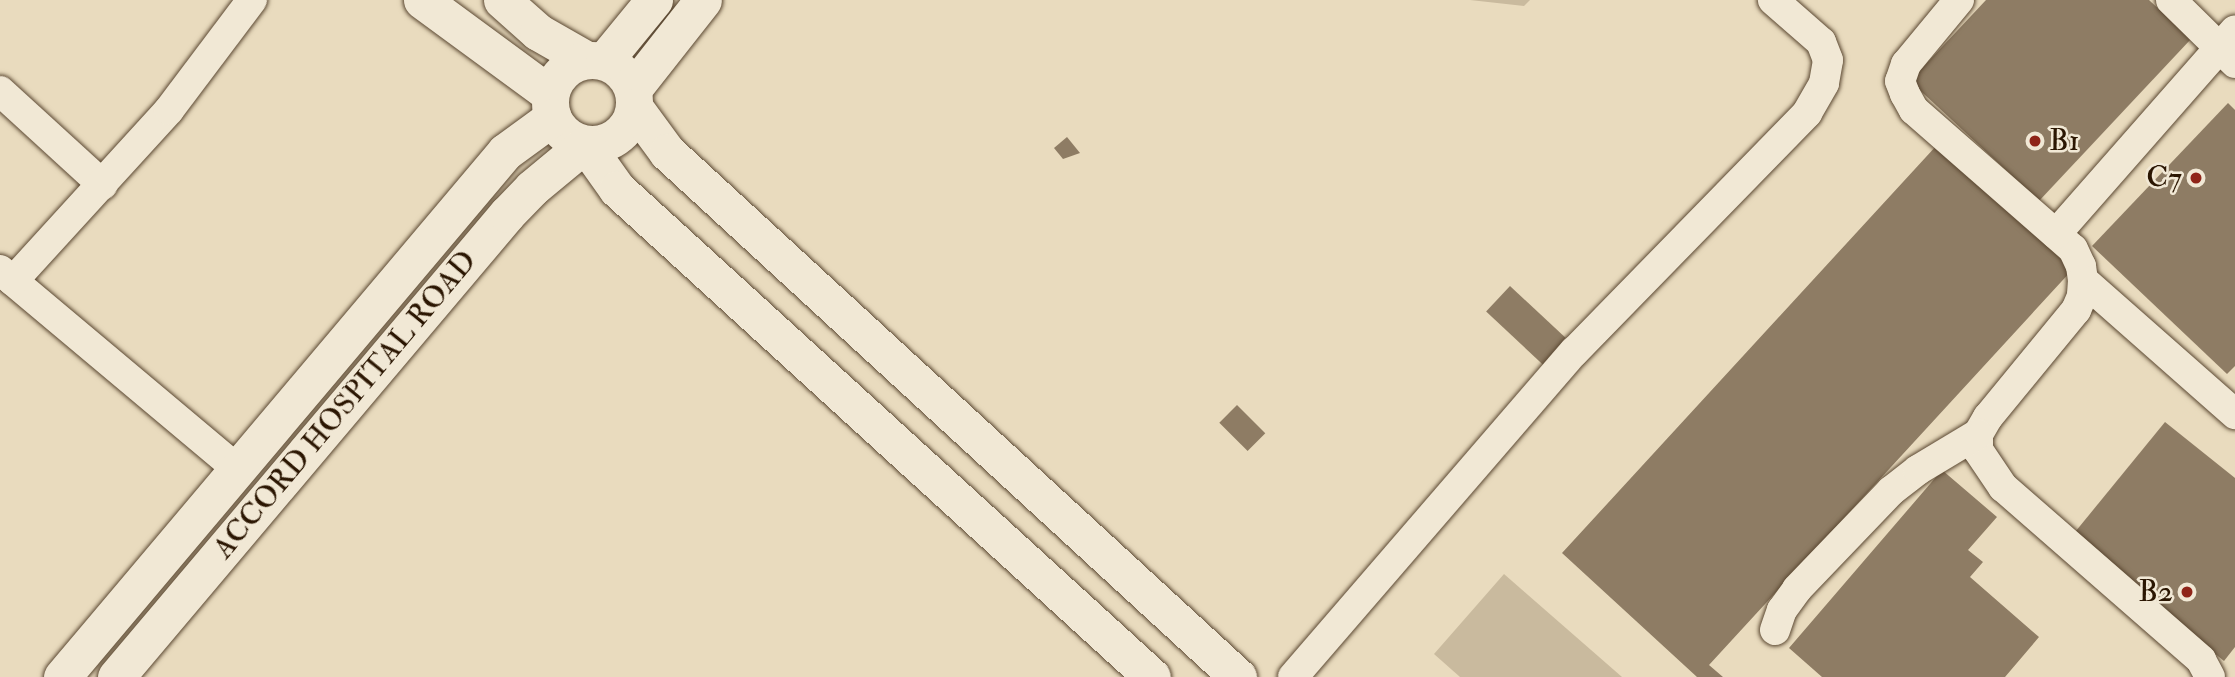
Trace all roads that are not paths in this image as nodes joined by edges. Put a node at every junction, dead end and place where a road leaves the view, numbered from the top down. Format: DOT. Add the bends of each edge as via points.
graph roads {
  1 [pos="252,0"];
  2 [pos="422,0"];
  3 [pos="502,0"];
  4 [pos="653,0"];
  5 [pos="703,0"];
  6 [pos="1773,0"];
  7 [pos="1959,0"];
  8 [pos="2171,0"];
  9 [pos="2230,47"];
  10 [pos="595,60"];
  11 [pos="0,91"];
  12 [pos="633,98"];
  13 [pos="552,105"];
  14 [pos="585,144"];
  15 [pos="103,185"];
  16 [pos="2056,234"];
  17 [pos="6,276"];
  18 [pos="2083,280"];
  19 [pos="2235,414"];
  20 [pos="1978,433"];
  21 [pos="237,469"];
  22 [pos="1775,630"];
  23 [pos="62,677"];
  24 [pos="116,677"];
  25 [pos="1152,677"];
  26 [pos="1238,677"];
  27 [pos="1293,677"];
  28 [pos="2210,677"];
  1 -- 15 [label="street" via="169,110"];
  2 -- 13 [label="street"];
  3 -- 10 [label="street" via="538,32"];
  4 -- 10 [label="street"];
  5 -- 12 [label="street"];
  6 -- 27 [label="street" via="1821,42 1828,60 1824,83 1807,113 1574,352"];
  7 -- 16 [label="street" via="1906,64 1900,81 1905,94 1914,110"];
  8 -- 9 [label="street"];
  9 -- 16 [label="street"];
  10 -- 12 [label="street" via="625,75"];
  10 -- 13 [label="street" via="564,70"];
  11 -- 15 [label="street"];
  12 -- 14 [label="street" via="628,125 618,135 606,142"];
  12 -- 26 [label="street" via="667,152"];
  13 -- 14 [label="street" via="561,130"];
  13 -- 21 [label="street" via="505,152"];
  14 -- 24 [label="street, ACCORD HOSPITAL ROAD" via="507,214"];
  14 -- 25 [label="street" via="628,200"];
  15 -- 17 [label="street"];
  16 -- 18 [label="street" via="2073,249"];
  17 -- 21 [label="street"];
  18 -- 19 [label="street"];
  18 -- 20 [label="street" via="2076,310"];
  20 -- 22 [label="street" via="1891,491 1797,589"];
  20 -- 28 [label="street" via="1979,450 2003,487 2201,660"];
  21 -- 23 [label="street"];
}
